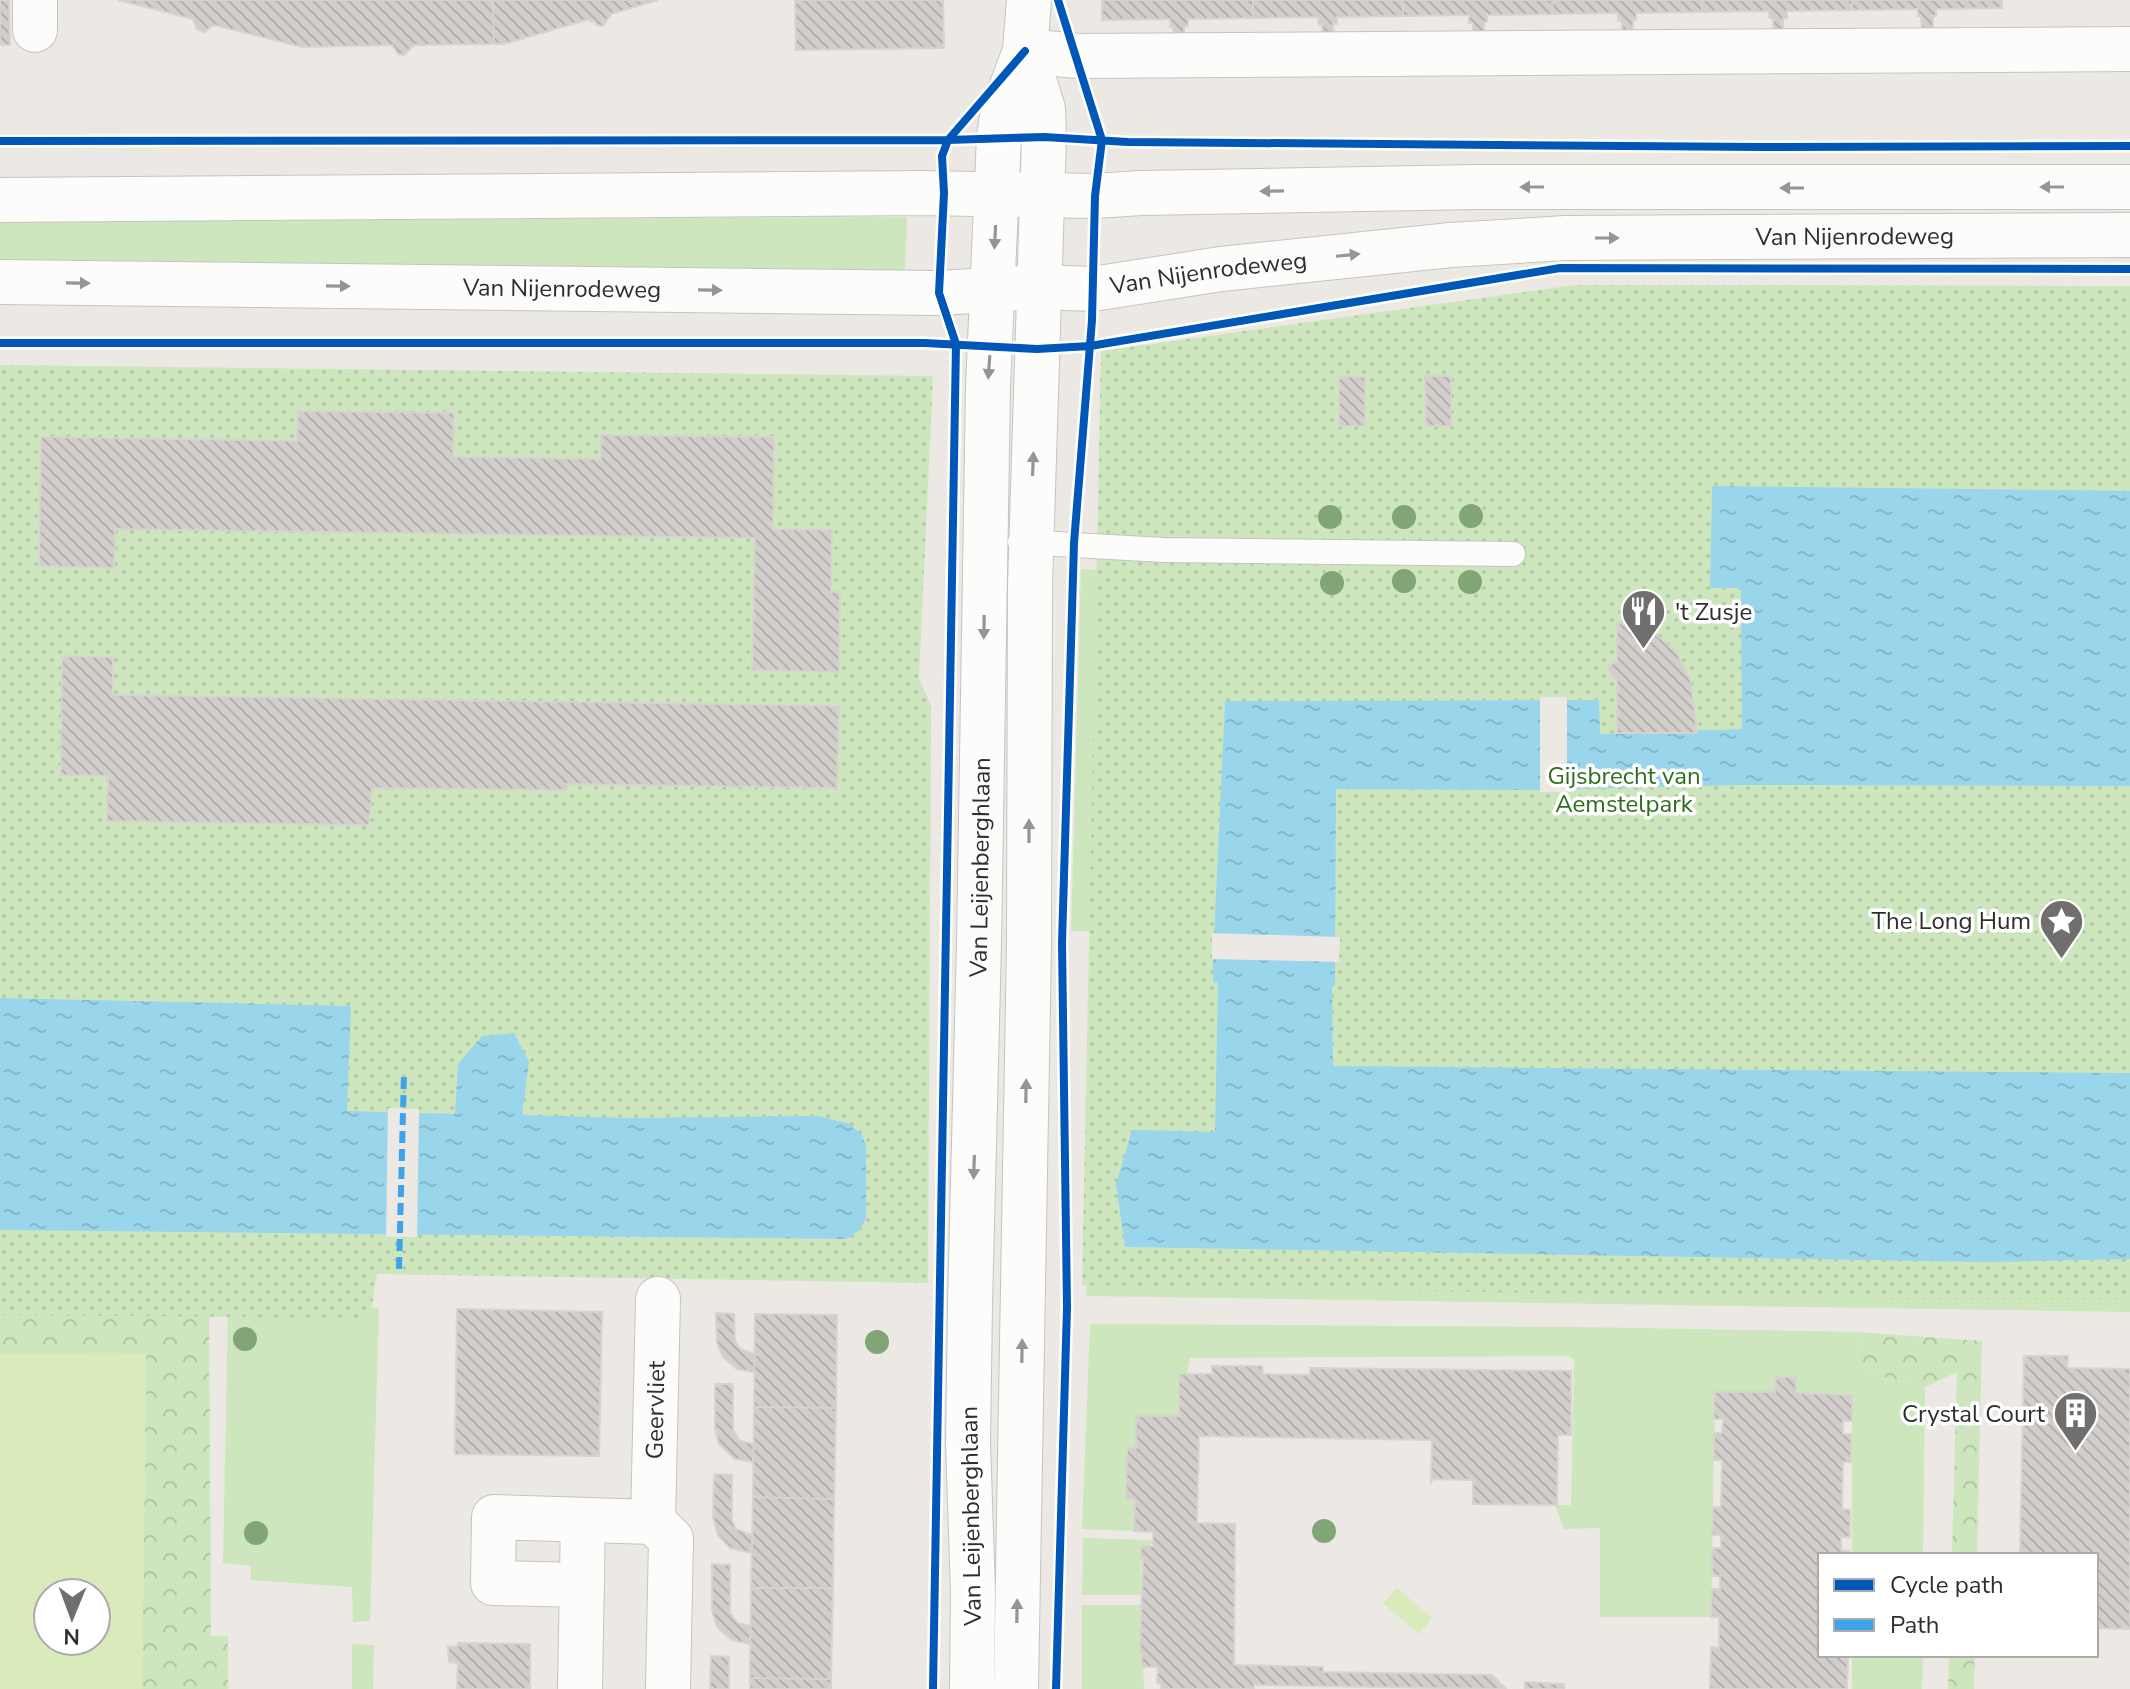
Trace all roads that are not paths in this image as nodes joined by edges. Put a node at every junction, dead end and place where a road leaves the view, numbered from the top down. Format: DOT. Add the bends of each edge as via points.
graph roads {
  1 [pos="1029,0"];
  2 [pos="2130,49"];
  3 [pos="1025,51"];
  4 [pos="2130,187"];
  5 [pos="998,194"];
  6 [pos="1042,195"];
  7 [pos="0,200"];
  8 [pos="2130,235"];
  9 [pos="0,282"];
  10 [pos="1039,287"];
  11 [pos="992,290"];
  12 [pos="986,541"];
  13 [pos="1031,542"];
  14 [pos="1513,554"];
  15 [pos="658,1299"];
  16 [pos="583,1520"];
  17 [pos="653,1522"];
  18 [pos="582,1585"];
  19 [pos="580,1689"];
  20 [pos="668,1689"];
  21 [pos="972,1689"];
  22 [pos="1016,1689"];
  1 -- 3 [label="street, Van Leijenberghlaan"];
  2 -- 3 [label="street" via="1091,56"];
  3 -- 5 [label="street, Van Leijenberghlaan" via="1003,110"];
  3 -- 6 [label="street, Van Leijenberghlaan" via="1043,109"];
  4 -- 6 [label="street, Van Nijenrodeweg, one-way" via="1475,187"];
  5 -- 6 [label="street, Van Nijenrodeweg"];
  5 -- 7 [label="street, Van Nijenrodeweg"];
  5 -- 11 [label="street, Van Leijenberghlaan, one-way"];
  6 -- 10 [label="street, Van Leijenberghlaan"];
  10 -- 8 [label="street, Van Nijenrodeweg, one-way" via="1093,289 1236,267 1566,238"];
  9 -- 11 [label="street, Van Nijenrodeweg, one-way"];
  10 -- 11 [label="street, Van Nijenrodeweg"];
  13 -- 10 [label="street, Van Leijenberghlaan, one-way"];
  11 -- 12 [label="street, Van Leijenberghlaan, one-way"];
  12 -- 13 [label="lane"];
  12 -- 21 [label="street, Van Leijenberghlaan, one-way" via="969,1335"];
  13 -- 14 [label="lane" via="1164,550"];
  22 -- 13 [label="street, Van Leijenberghlaan, one-way"];
  15 -- 17 [label="street, Geervliet"];
  16 -- 17 [label="street"];
  16 -- 18 [label="street"];
  16 -- 18 [label="street" via="494,1517 493,1583"];
  17 -- 20 [label="street" via="671,1539"];
  18 -- 19 [label="street"];
}
